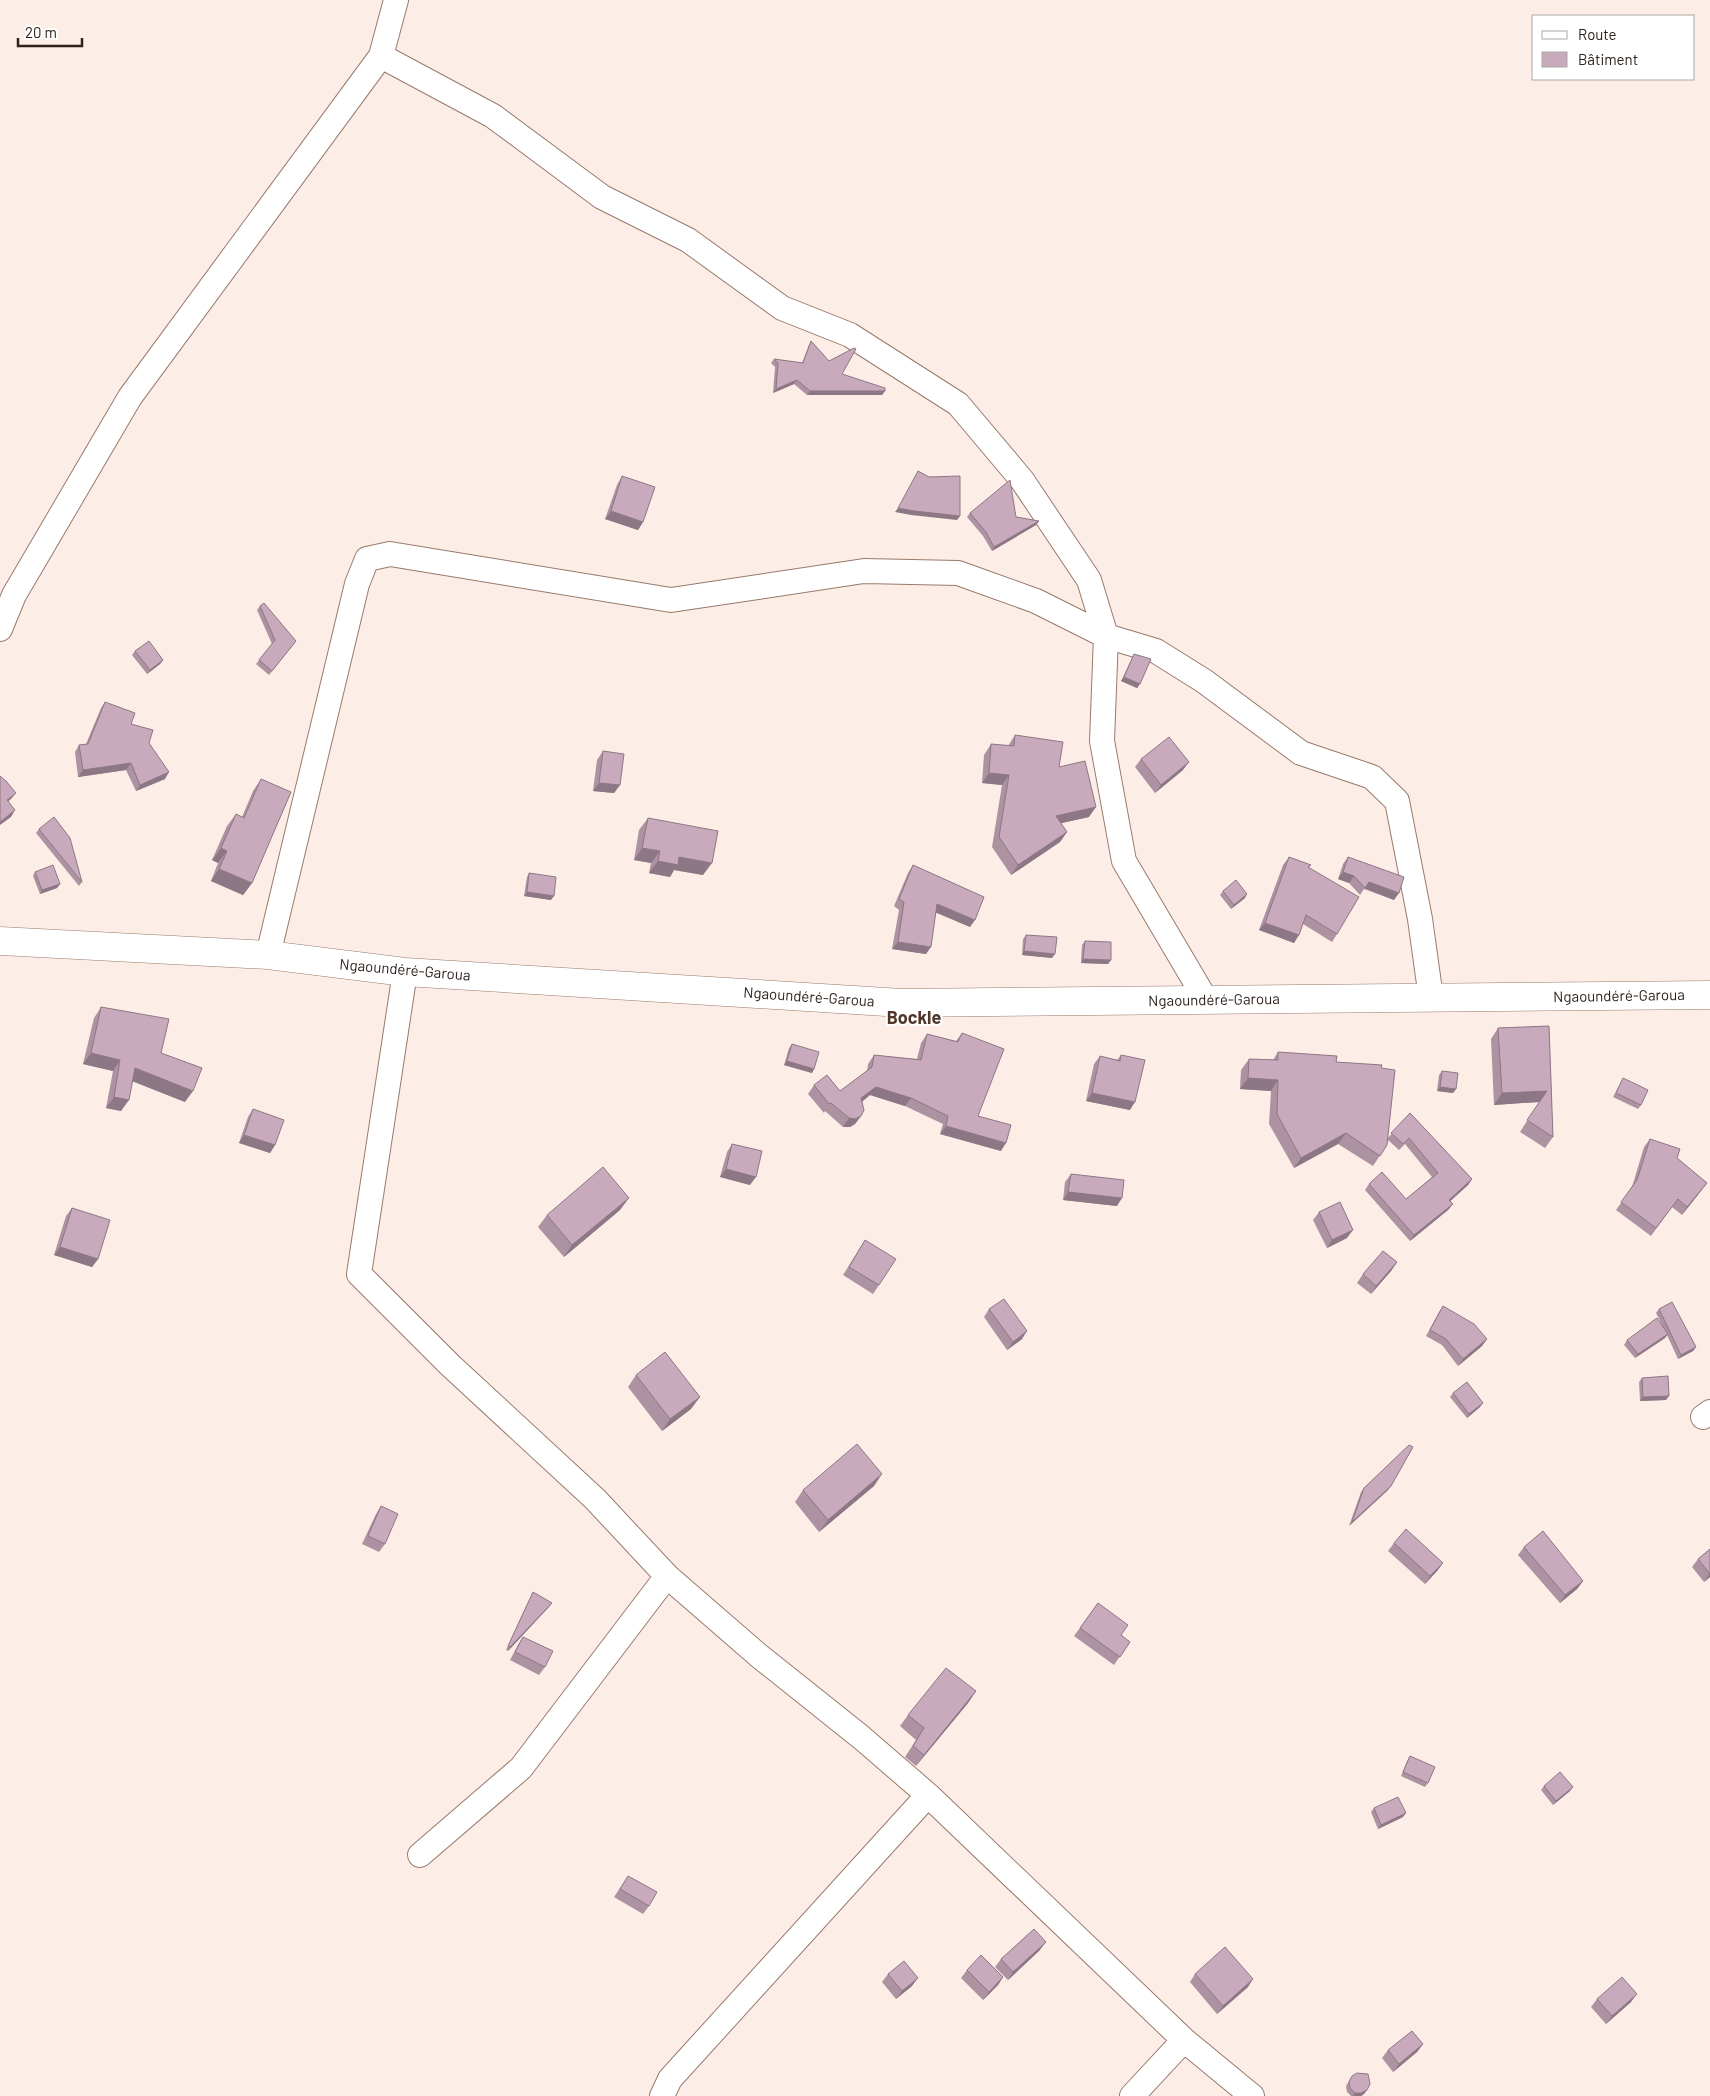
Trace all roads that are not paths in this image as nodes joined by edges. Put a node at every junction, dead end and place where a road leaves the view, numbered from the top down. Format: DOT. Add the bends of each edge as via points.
graph roads {
  1 [pos="396,0"];
  2 [pos="381,56"];
  3 [pos="0,629"];
  4 [pos="1106,636"];
  5 [pos="0,941"];
  6 [pos="268,955"];
  7 [pos="405,972"];
  8 [pos="1710,995"];
  9 [pos="1431,998"];
  10 [pos="1206,1000"];
  11 [pos="667,1576"];
  12 [pos="928,1795"];
  13 [pos="420,1855"];
  14 [pos="1184,2040"];
  15 [pos="662,2096"];
  16 [pos="1132,2096"];
  17 [pos="1252,2096"];
  1 -- 2 [label="street"];
  2 -- 3 [label="street" via="130,398 14,595"];
  2 -- 4 [label="street" via="494,116 602,197 688,240 782,308 850,335 958,404 1022,480 1089,580"];
  4 -- 6 [label="street" via="1036,601 958,574 864,571 671,600 390,554 367,558 357,584"];
  4 -- 9 [label="street" via="1156,651 1204,681 1301,753 1372,777 1398,801"];
  4 -- 10 [label="street" via="1102,741 1124,861"];
  5 -- 6 [label="highway, Ngaoundéré-Garoua"];
  6 -- 7 [label="highway, Ngaoundéré-Garoua"];
  7 -- 10 [label="highway, Ngaoundéré-Garoua" via="902,1003"];
  7 -- 11 [label="street" via="359,1274 450,1365 595,1499"];
  8 -- 9 [label="highway, Ngaoundéré-Garoua"];
  9 -- 10 [label="highway, Ngaoundéré-Garoua"];
  11 -- 12 [label="street"];
  11 -- 13 [label="street" via="521,1768"];
  12 -- 14 [label="street"];
  12 -- 15 [label="street" via="670,2079"];
  14 -- 16 [label="street"];
  14 -- 17 [label="street"];
}
